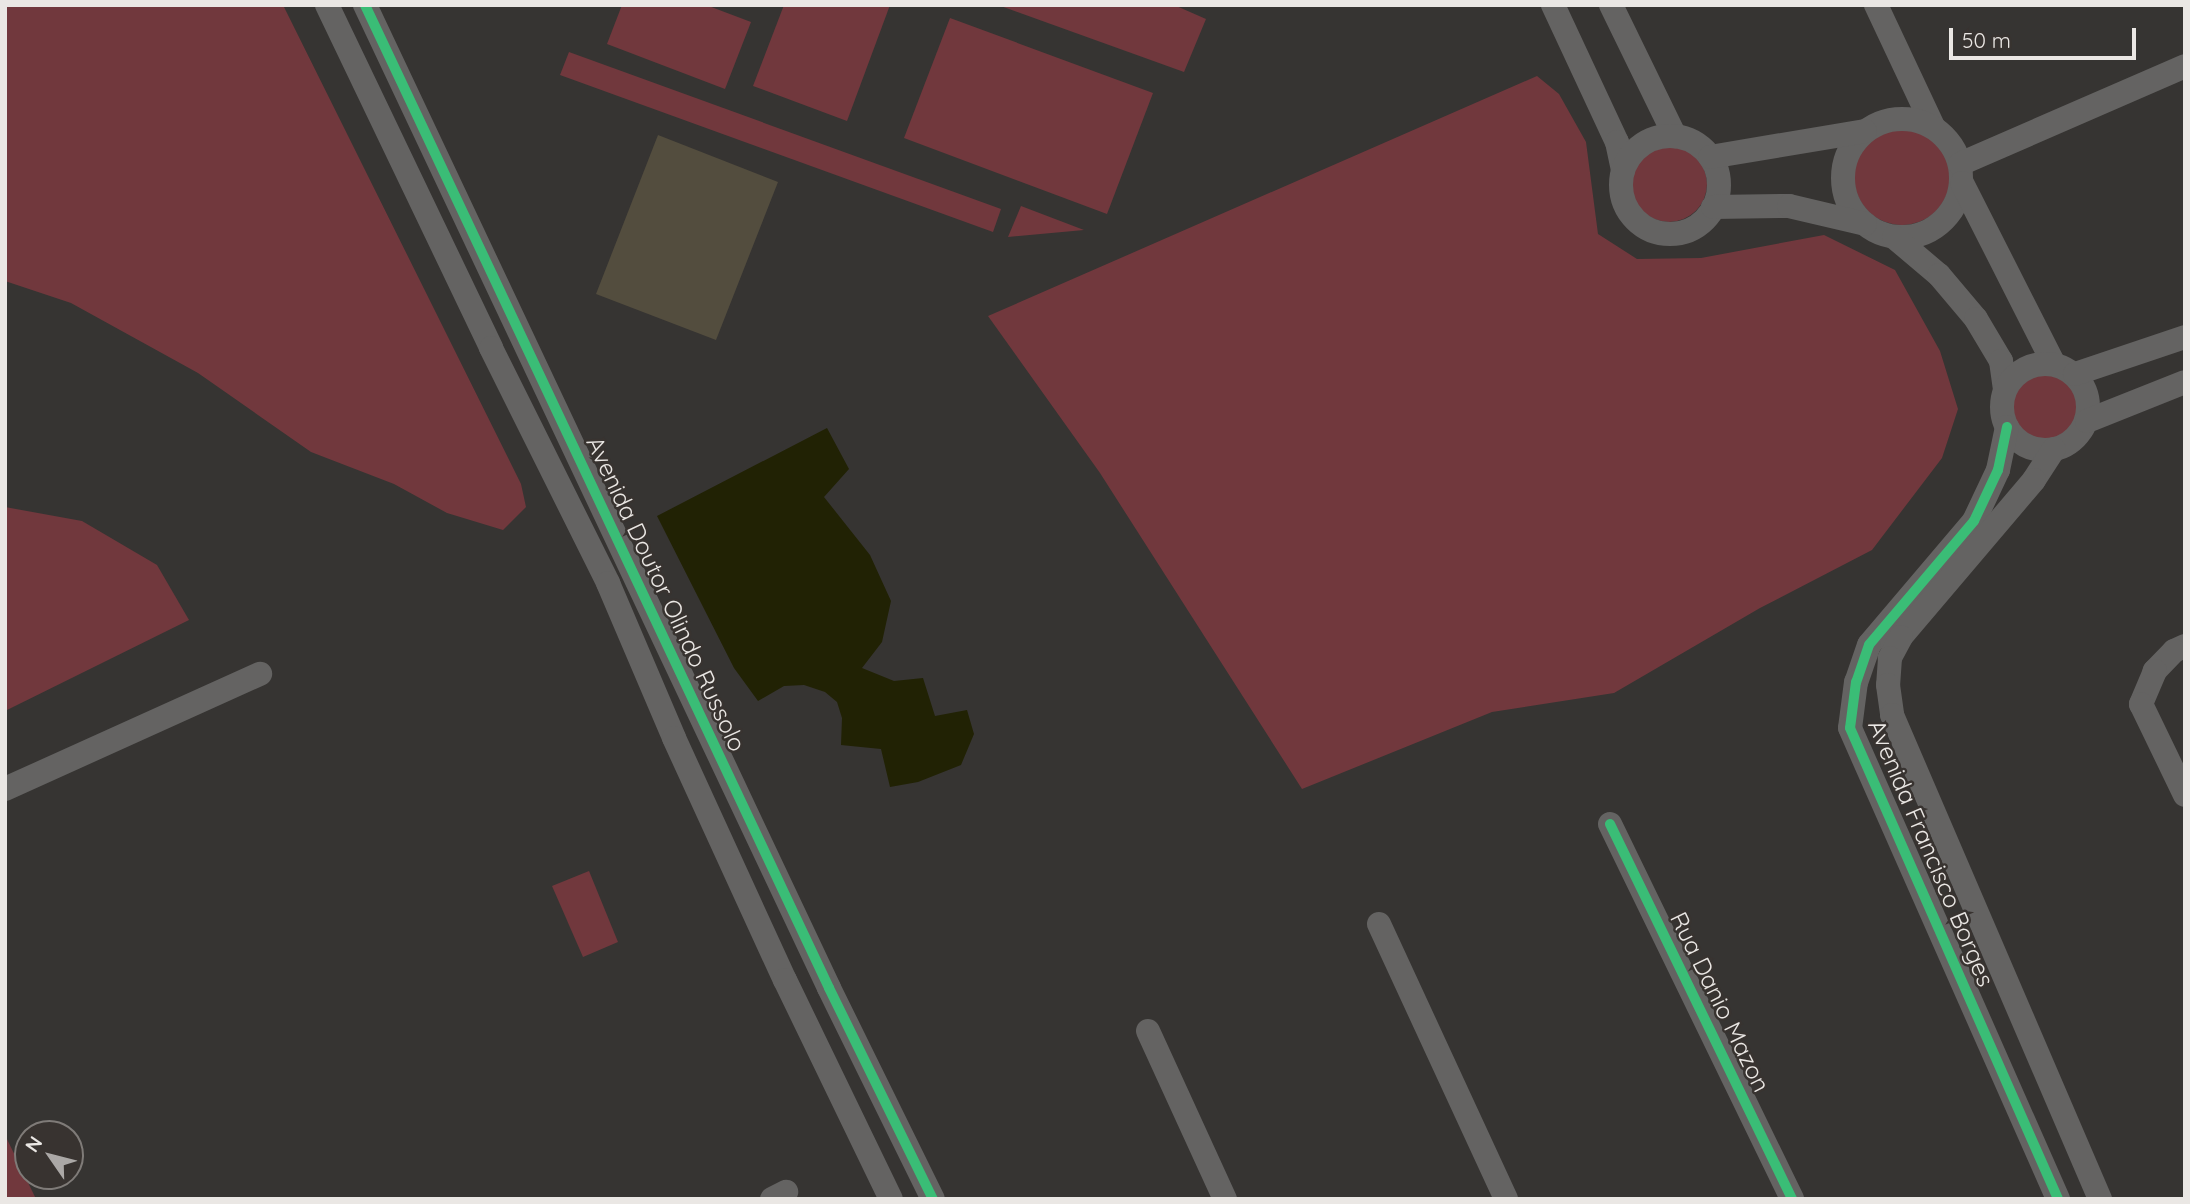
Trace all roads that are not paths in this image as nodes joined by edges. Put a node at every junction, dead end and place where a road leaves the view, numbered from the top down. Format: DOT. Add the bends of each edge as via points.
graph roads {
  1 [pos="327,5"];
  2 [pos="365,5"];
  3 [pos="1553,5"];
  4 [pos="1611,5"];
  5 [pos="1876,5"];
  6 [pos="2185,66"];
  7 [pos="1933,126"];
  8 [pos="1865,131"];
  9 [pos="1675,136"];
  10 [pos="1710,158"];
  11 [pos="1623,170"];
  12 [pos="1961,173"];
  13 [pos="1713,207"];
  14 [pos="1865,224"];
  15 [pos="1894,237"];
  16 [pos="2185,337"];
  17 [pos="2065,369"];
  18 [pos="2185,382"];
  19 [pos="2006,389"];
  20 [pos="2087,421"];
  21 [pos="2007,427"];
  22 [pos="2054,449"];
  23 [pos="1922,598"];
  24 [pos="2185,646"];
  25 [pos="260,674"];
  26 [pos="705,724"];
  27 [pos="674,738"];
  28 [pos="5,789"];
  29 [pos="2185,795"];
  30 [pos="1610,824"];
  31 [pos="1378,924"];
  32 [pos="818,963"];
  33 [pos="785,980"];
  34 [pos="829,988"];
  35 [pos="797,1005"];
  36 [pos="1148,1031"];
  37 [pos="891,1199"];
  38 [pos="933,1199"];
  39 [pos="1226,1199"];
  40 [pos="1506,1199"];
  41 [pos="1792,1199"];
  42 [pos="2058,1199"];
  43 [pos="2101,1199"];
  1 -- 27 [label="street, Avenida Doutor Olindo Russolo" via="608,583"];
  2 -- 26 [label="street, Avenida Doutor Olindo Russolo"];
  3 -- 11 [label="street" via="1617,142"];
  4 -- 9 [label="street"];
  5 -- 7 [label="street"];
  6 -- 12 [label="street"];
  7 -- 8 [label="street" via="1898,118"];
  7 -- 12 [label="street" via="1950,142"];
  8 -- 10 [label="street"];
  8 -- 14 [label="street" via="1853,144 1843,178 1845,195"];
  9 -- 10 [label="street" via="1689,139"];
  9 -- 11 [label="street" via="1643,144 1630,155"];
  10 -- 13 [label="street" via="1718,182"];
  11 -- 13 [label="street" via="1624,202 1644,227 1675,234 1703,220"];
  12 -- 15 [label="street" via="1957,202 1947,218 1913,237"];
  12 -- 17 [label="street"];
  13 -- 14 [label="street" via="1789,206"];
  14 -- 15 [label="street"];
  15 -- 19 [label="street" via="1939,275 1976,319 2001,361"];
  16 -- 17 [label="street"];
  17 -- 19 [label="street" via="2039,363 2025,368"];
  17 -- 20 [label="street" via="2087,396"];
  18 -- 20 [label="street"];
  19 -- 21 [label="street" via="2002,402"];
  20 -- 22 [label="street" via="2080,434"];
  21 -- 22 [label="street" via="2025,445"];
  21 -- 23 [label="street, Avenida Francisco Borges" via="1998,470 1974,521"];
  22 -- 23 [label="street, Avenida Francisco Borges" via="2034,480"];
  23 -- 42 [label="street, Avenida Francisco Borges" via="1869,645 1856,682 1850,728"];
  23 -- 43 [label="street, Avenida Francisco Borges" via="1890,658 1892,715"];
  24 -- 29 [label="street" via="2155,671 2141,704"];
  25 -- 28 [label="street"];
  26 -- 27 [label="street"];
  26 -- 32 [label="street, Avenida Doutor Olindo Russolo"];
  27 -- 33 [label="street, Avenida Doutor Olindo Russolo"];
  30 -- 41 [label="street, Rua Danio Mazon"];
  31 -- 40 [label="street"];
  32 -- 33 [label="street"];
  32 -- 34 [label="street, Avenida Doutor Olindo Russolo"];
  33 -- 35 [label="street, Avenida Doutor Olindo Russolo"];
  34 -- 35 [label="street"];
  34 -- 38 [label="street, Avenida Doutor Olindo Russolo"];
  35 -- 37 [label="street, Avenida Doutor Olindo Russolo"];
  36 -- 39 [label="street"];
}
